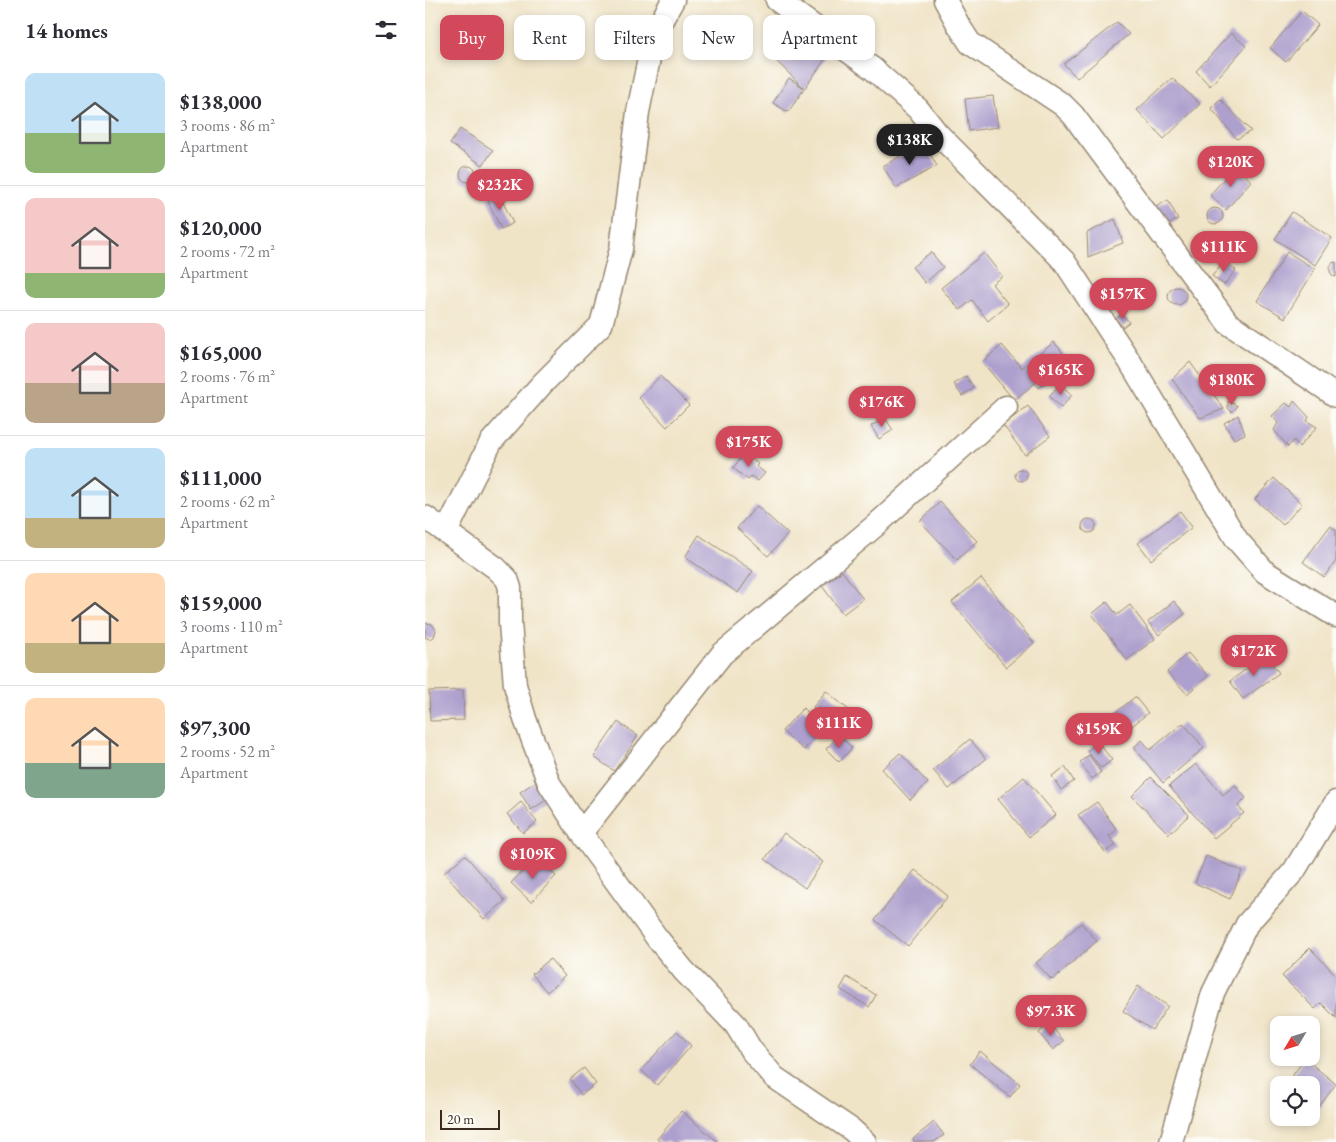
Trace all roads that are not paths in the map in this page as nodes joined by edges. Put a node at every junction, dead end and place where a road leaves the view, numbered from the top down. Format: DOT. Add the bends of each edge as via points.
graph roads {
  1 [pos="673,0"];
  2 [pos="777,0"];
  3 [pos="945,0"];
  4 [pos="1336,396"];
  5 [pos="1006,407"];
  6 [pos="425,517"];
  7 [pos="446,532"];
  8 [pos="1336,616"];
  9 [pos="1336,802"];
  10 [pos="581,833"];
  11 [pos="865,1142"];
  12 [pos="1171,1142"];
  1 -- 7 [label="street" via="654,34 638,112 621,249 601,325 542,384 491,442"];
  2 -- 8 [label="street" via="873,70 918,109 937,133 1064,261 1130,362 1237,540 1265,572"];
  3 -- 4 [label="street" via="970,42 1073,115 1227,323"];
  5 -- 10 [label="street" via="876,525 721,654"];
  6 -- 7 [label="street"];
  7 -- 10 [label="street" via="507,579 515,685 525,720 549,783"];
  9 -- 12 [label="street" via="1295,871 1247,924 1213,993"];
  10 -- 11 [label="street" via="657,938 736,1025 751,1050 774,1077"];
}
